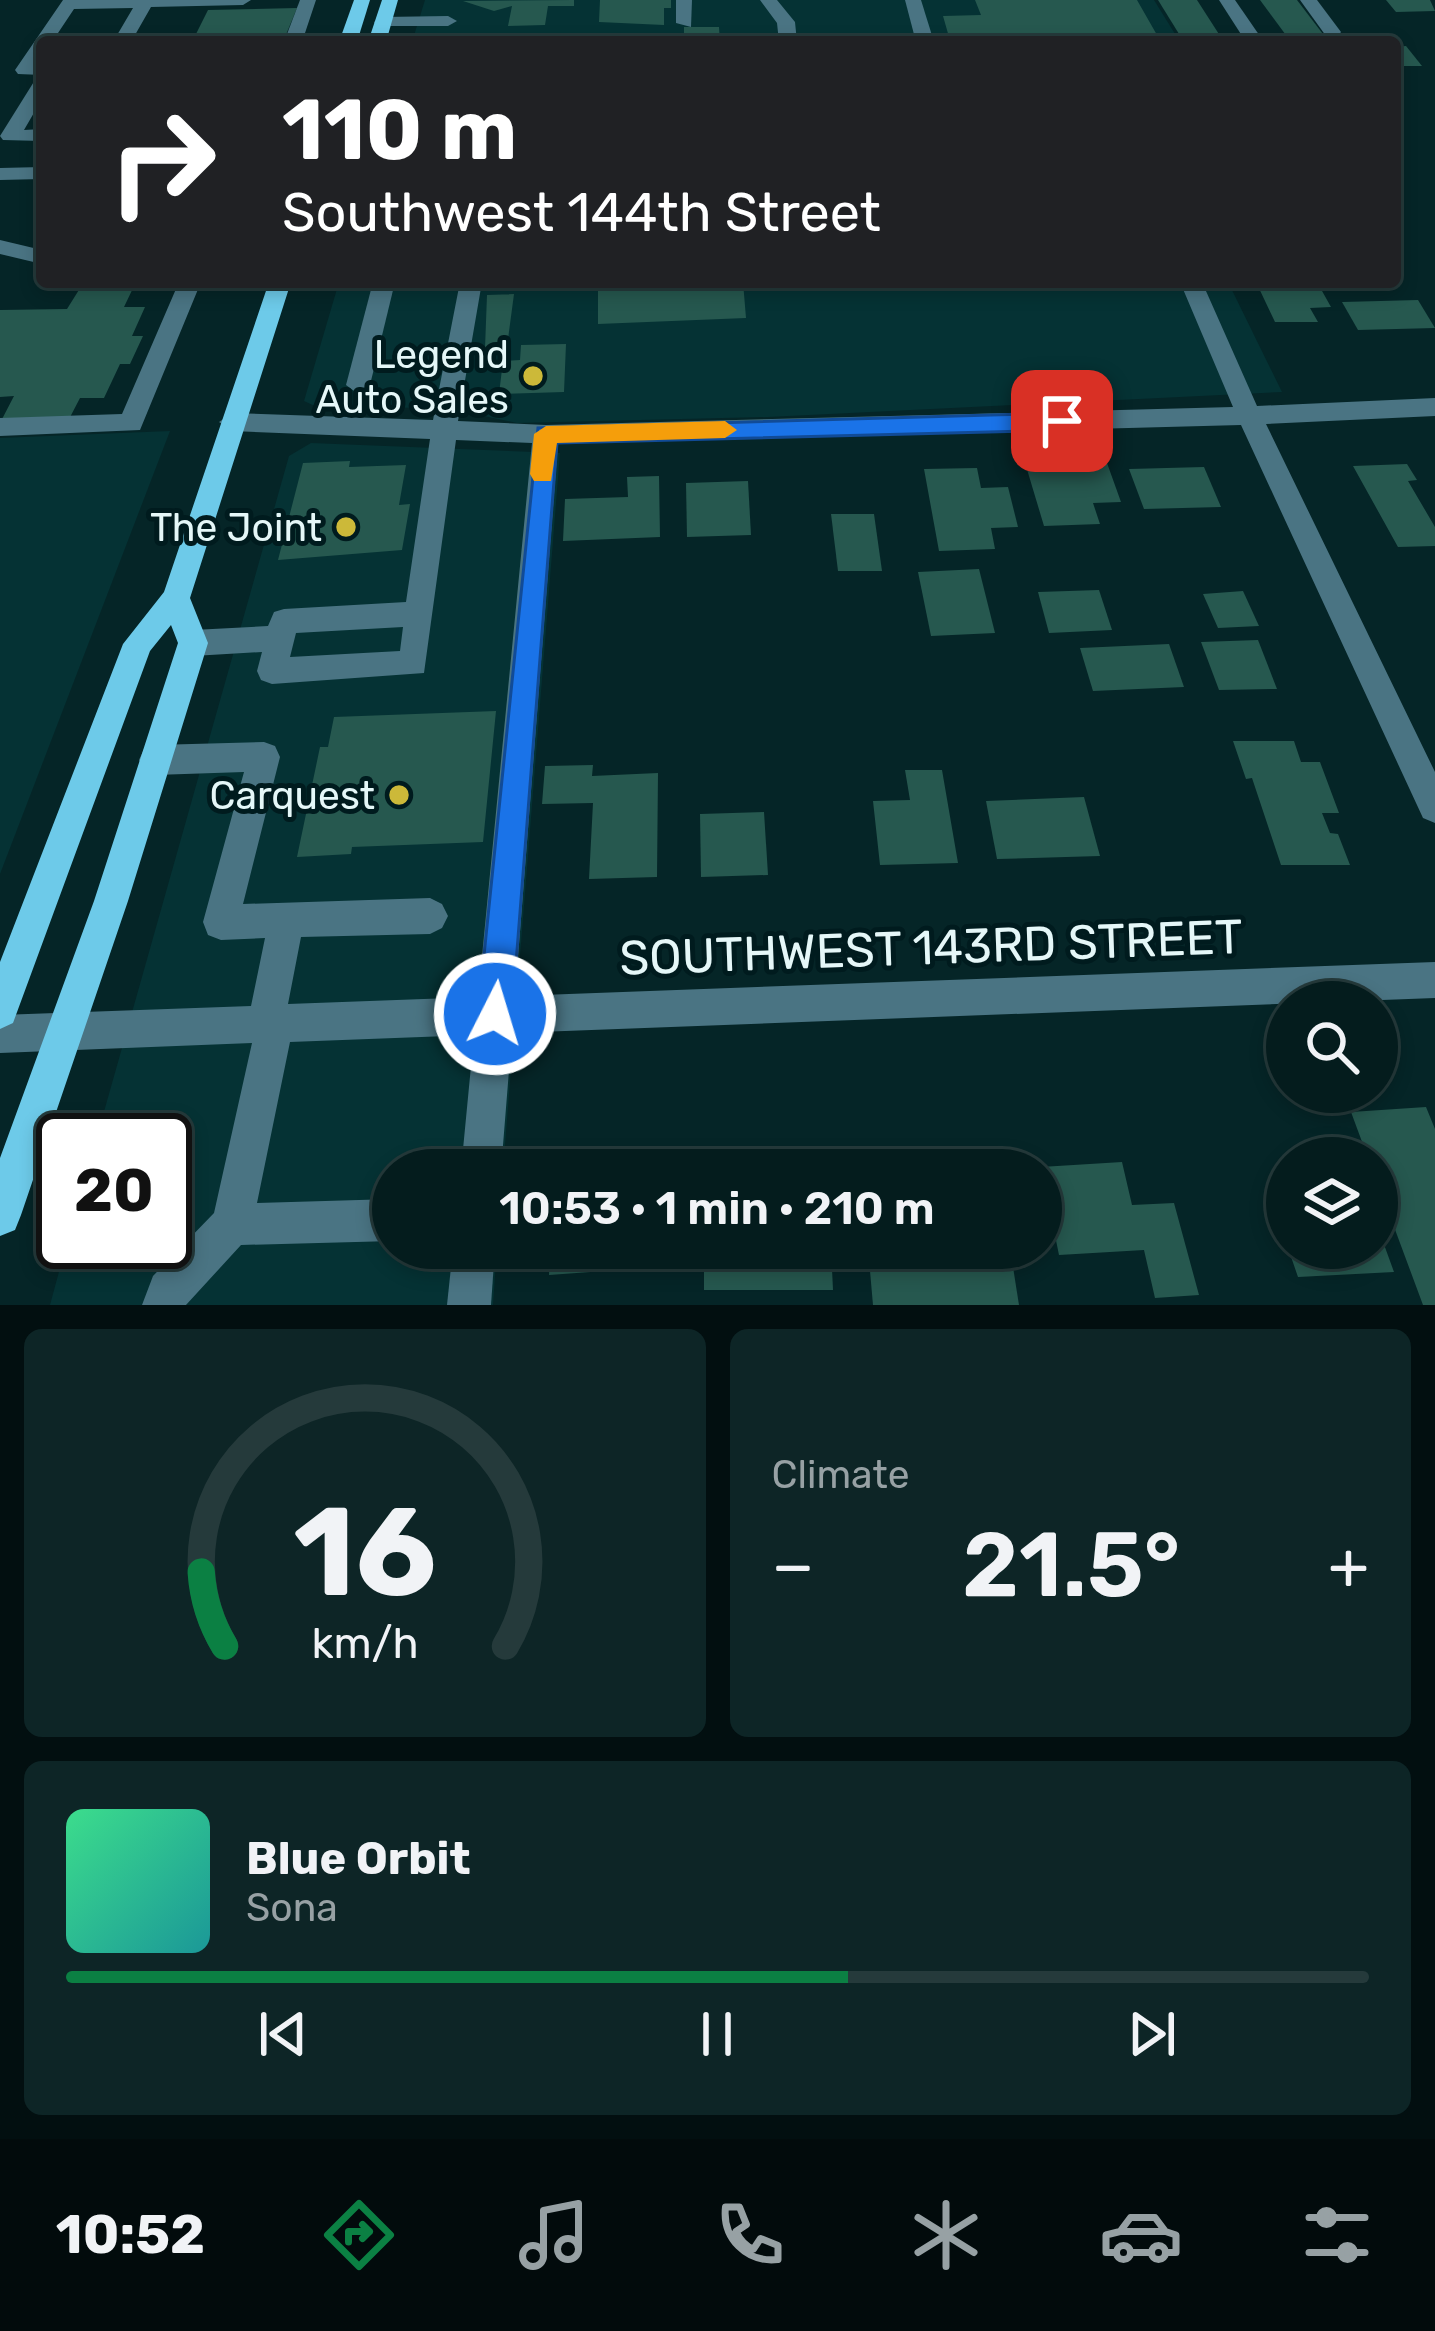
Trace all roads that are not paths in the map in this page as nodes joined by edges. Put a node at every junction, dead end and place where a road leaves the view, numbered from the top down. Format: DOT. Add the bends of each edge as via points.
graph roads {
  1 [pos="243,0"];
  2 [pos="308,0"];
  3 [pos="362,0"];
  4 [pos="390,0"];
  5 [pos="455,0"];
  6 [pos="684,0"];
  7 [pos="768,0"];
  8 [pos="913,0"];
  9 [pos="1227,0"];
  10 [pos="1308,0"];
  11 [pos="146,2"];
  12 [pos="448,21"];
  13 [pos="383,22"];
  14 [pos="685,23"];
  15 [pos="1332,32"];
  16 [pos="48,36"];
  17 [pos="126,36"];
  18 [pos="295,36"];
  19 [pos="350,36"];
  20 [pos="379,36"];
  21 [pos="444,36"];
  22 [pos="787,36"];
  23 [pos="924,36"];
  24 [pos="1251,36"];
  25 [pos="36,53"];
  26 [pos="36,70"];
  27 [pos="36,99"];
  28 [pos="36,135"];
  29 [pos="36,173"];
  30 [pos="0,174"];
  31 [pos="0,248"];
  32 [pos="36,255"];
  33 [pos="187,288"];
  34 [pos="278,288"];
  35 [pos="382,288"];
  36 [pos="470,288"];
  37 [pos="1193,288"];
  38 [pos="358,385"];
  39 [pos="1435,407"];
  40 [pos="1249,416"];
  41 [pos="232,422"];
  42 [pos="0,427"];
  43 [pos="443,431"];
  44 [pos="546,434"];
  45 [pos="176,598"];
  46 [pos="419,614"];
  47 [pos="280,638"];
  48 [pos="193,643"];
  49 [pos="155,760"];
  50 [pos="1435,807"];
  51 [pos="430,916"];
  52 [pos="287,920"];
  53 [pos="1435,980"];
  54 [pos="0,1010"];
  55 [pos="495,1014"];
  56 [pos="271,1022"];
  57 [pos="64,1030"];
  58 [pos="0,1034"];
  59 [pos="483,1149"];
  60 [pos="0,1214"];
  61 [pos="372,1221"];
  62 [pos="232,1224"];
  63 [pos="472,1269"];
  64 [pos="164,1305"];
  65 [pos="469,1305"];
  1 -- 11 [label="street"];
  2 -- 18 [label="street"];
  3 -- 19 [label="main road"];
  4 -- 13 [label="main road"];
  5 -- 12 [label="street"];
  6 -- 14 [label="street"];
  7 -- 22 [label="street"];
  8 -- 23 [label="street"];
  9 -- 24 [label="street"];
  10 -- 15 [label="street"];
  11 -- 16 [label="street" via="69,4"];
  11 -- 17 [label="street"];
  12 -- 13 [label="street"];
  12 -- 21 [label="street"];
  13 -- 20 [label="main road"];
  25 -- 26 [label="street" via="24,70"];
  27 -- 28 [label="street" via="10,136"];
  29 -- 30 [label="street"];
  31 -- 32 [label="street"];
  33 -- 42 [label="street" via="131,423"];
  34 -- 41 [label="main road"];
  35 -- 38 [label="street"];
  36 -- 43 [label="street"];
  37 -- 40 [label="street"];
  39 -- 40 [label="street"];
  40 -- 44 [label="street"];
  40 -- 50 [label="street"];
  41 -- 43 [label="street"];
  41 -- 45 [label="main road"];
  43 -- 44 [label="street"];
  43 -- 46 [label="street"];
  44 -- 55 [label="street"];
  45 -- 48 [label="main road"];
  45 -- 54 [label="main road" via="138,644"];
  46 -- 47 [label="street" via="284,621"];
  46 -- 47 [label="street" via="412,664 272,671"];
  47 -- 48 [label="street"];
  48 -- 49 [label="main road"];
  49 -- 52 [label="street" via="264,757 221,922"];
  49 -- 57 [label="main road"];
  51 -- 52 [label="street"];
  52 -- 56 [label="street"];
  53 -- 55 [label="street, SOUTHWEST 143RD STREET"];
  55 -- 56 [label="street, SOUTHWEST 143RD STREET"];
  55 -- 59 [label="street"];
  56 -- 57 [label="street, SOUTHWEST 143RD STREET"];
  56 -- 62 [label="street"];
  57 -- 58 [label="street, SOUTHWEST 143RD STREET"];
  57 -- 60 [label="main road"];
  61 -- 62 [label="street"];
  62 -- 64 [label="street"];
  63 -- 65 [label="street"];
}
